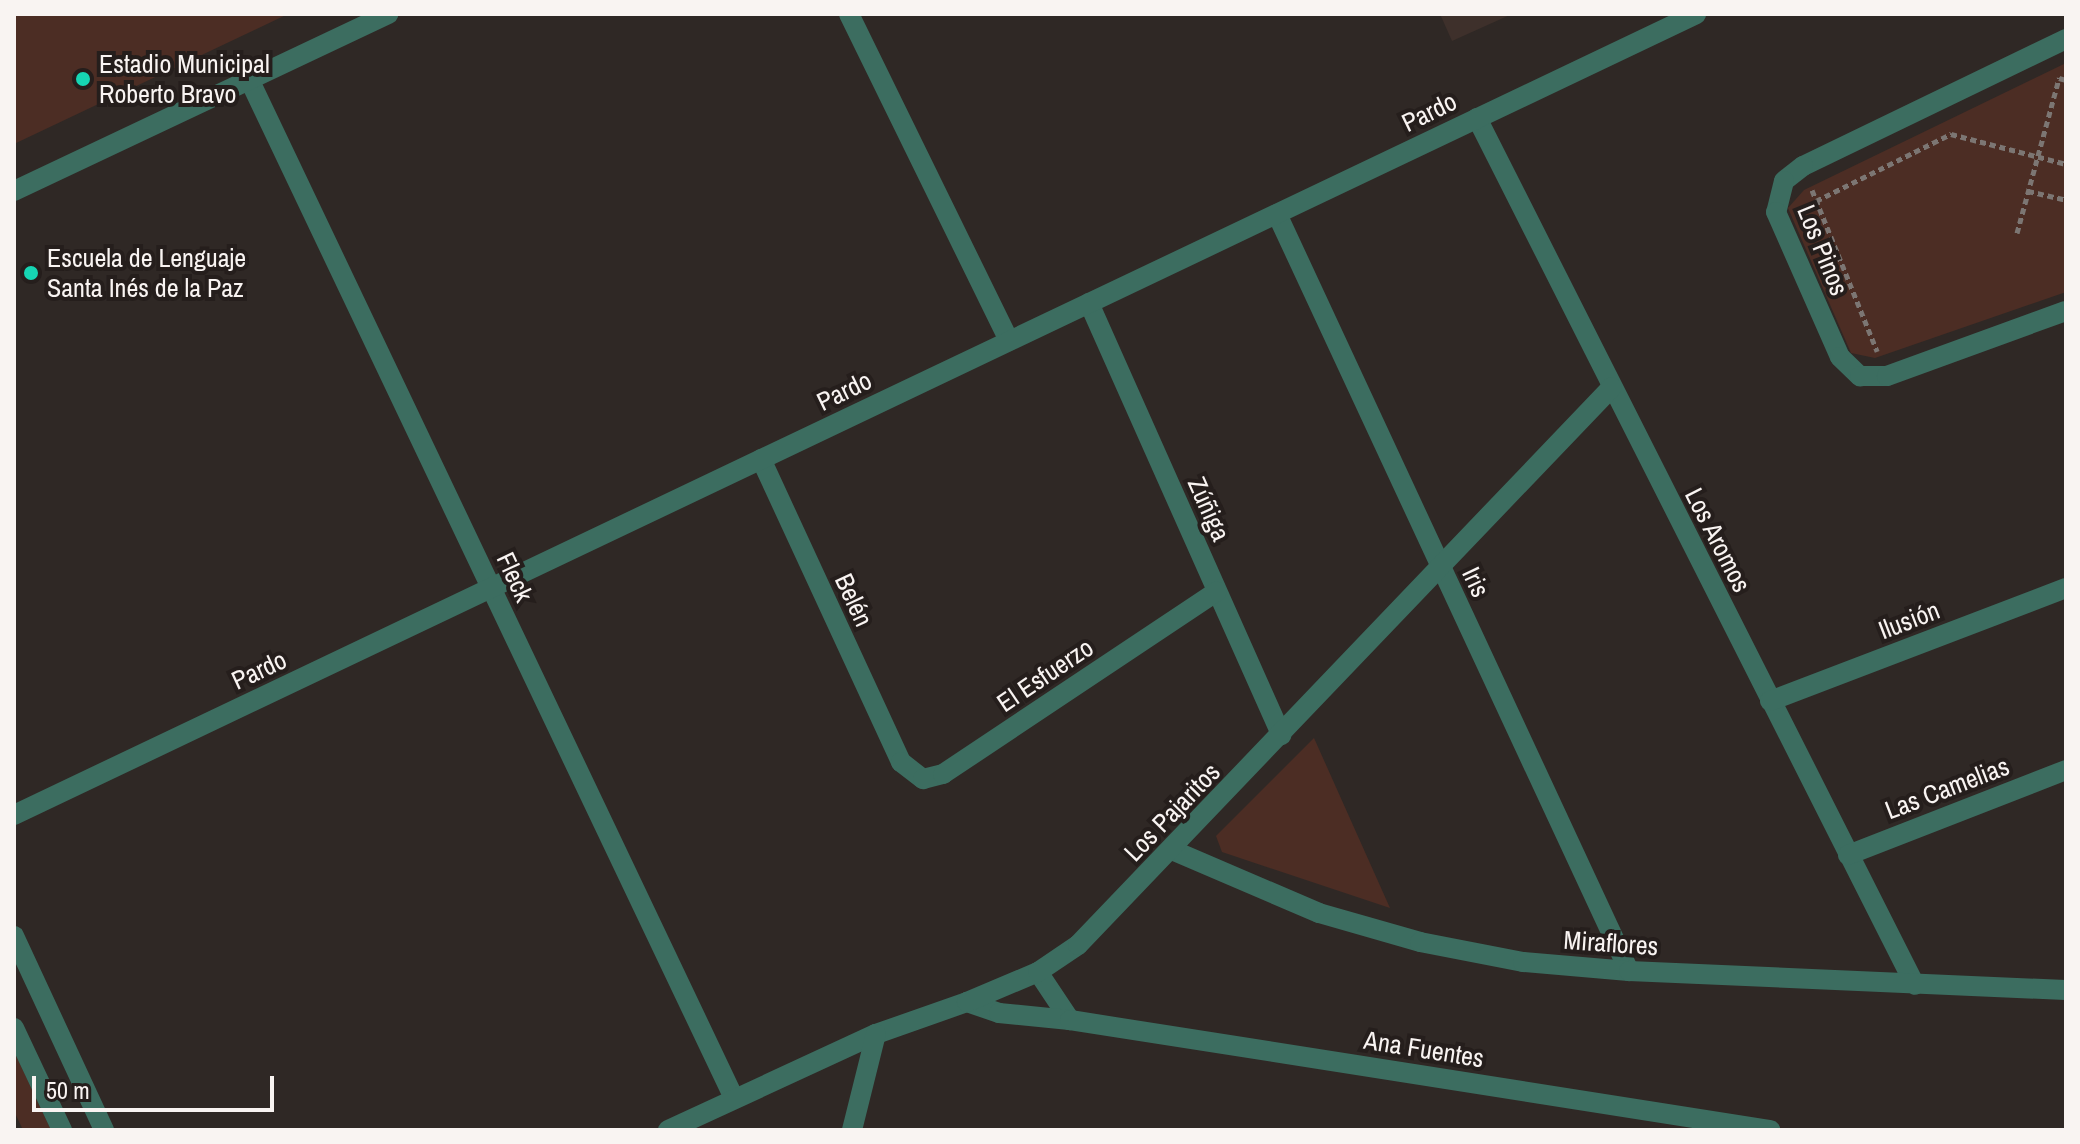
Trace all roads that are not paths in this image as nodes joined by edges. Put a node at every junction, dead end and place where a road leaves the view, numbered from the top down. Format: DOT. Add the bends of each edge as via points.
graph roads {
  1 [pos="388,14"];
  2 [pos="849,14"];
  3 [pos="1696,14"];
  4 [pos="2066,39"];
  5 [pos="249,79"];
  6 [pos="1477,118"];
  7 [pos="14,191"];
  8 [pos="1277,214"];
  9 [pos="1089,303"];
  10 [pos="2066,311"];
  11 [pos="1009,341"];
  12 [pos="1612,387"];
  13 [pos="761,459"];
  14 [pos="1440,567"];
  15 [pos="492,588"];
  16 [pos="2066,588"];
  17 [pos="1217,591"];
  18 [pos="1770,701"];
  19 [pos="1281,735"];
  20 [pos="901,762"];
  21 [pos="2066,770"];
  22 [pos="14,815"];
  23 [pos="1172,850"];
  24 [pos="1848,855"];
  25 [pos="14,936"];
  26 [pos="1629,971"];
  27 [pos="1038,972"];
  28 [pos="1915,985"];
  29 [pos="2066,990"];
  30 [pos="967,1002"];
  31 [pos="1070,1020"];
  32 [pos="14,1028"];
  33 [pos="876,1034"];
  34 [pos="734,1098"];
  35 [pos="62,1130"];
  36 [pos="104,1130"];
  37 [pos="668,1130"];
  38 [pos="852,1130"];
  39 [pos="1770,1130"];
  1 -- 5 [label="street"];
  2 -- 11 [label="street"];
  3 -- 6 [label="street, Pardo"];
  4 -- 10 [label="street, Los Pinos" via="1803,166 1779,192 1778,222 1844,365 1860,376 1887,376"];
  5 -- 7 [label="street"];
  5 -- 15 [label="street, Fleck"];
  6 -- 8 [label="street, Pardo"];
  6 -- 12 [label="street, Los Aromos"];
  8 -- 9 [label="street, Pardo"];
  8 -- 14 [label="street, Iris"];
  9 -- 11 [label="street, Pardo"];
  9 -- 17 [label="street, Zúñiga"];
  11 -- 13 [label="street, Pardo"];
  12 -- 14 [label="street, Los Pajaritos"];
  12 -- 18 [label="street, Los Aromos"];
  13 -- 15 [label="street, Pardo"];
  13 -- 20 [label="street, Belén"];
  14 -- 19 [label="street, Los Pajaritos"];
  14 -- 26 [label="street, Iris"];
  15 -- 22 [label="street, Pardo"];
  15 -- 34 [label="street, Fleck"];
  16 -- 18 [label="street, Ilusión"];
  17 -- 19 [label="street, Zúñiga"];
  17 -- 20 [label="street, El Esfuerzo" via="943,774 923,779"];
  18 -- 24 [label="street, Los Aromos"];
  19 -- 23 [label="street, Los Pajaritos"];
  21 -- 24 [label="street, Las Camelias"];
  23 -- 26 [label="street, Miraflores" via="1319,913 1382,932 1523,962"];
  23 -- 27 [label="street, Los Pajaritos" via="1078,945"];
  24 -- 28 [label="street, Los Aromos"];
  25 -- 36 [label="street"];
  26 -- 28 [label="street, Miraflores"];
  27 -- 30 [label="street, Los Pajaritos"];
  27 -- 31 [label="street"];
  28 -- 29 [label="street, Miraflores"];
  30 -- 31 [label="street, Ana Fuentes" via="999,1013"];
  30 -- 33 [label="street, Los Pajaritos"];
  31 -- 39 [label="street, Ana Fuentes"];
  32 -- 35 [label="street"];
  33 -- 34 [label="street, Los Pajaritos"];
  33 -- 38 [label="street"];
  34 -- 37 [label="street, Los Pajaritos"];
}
